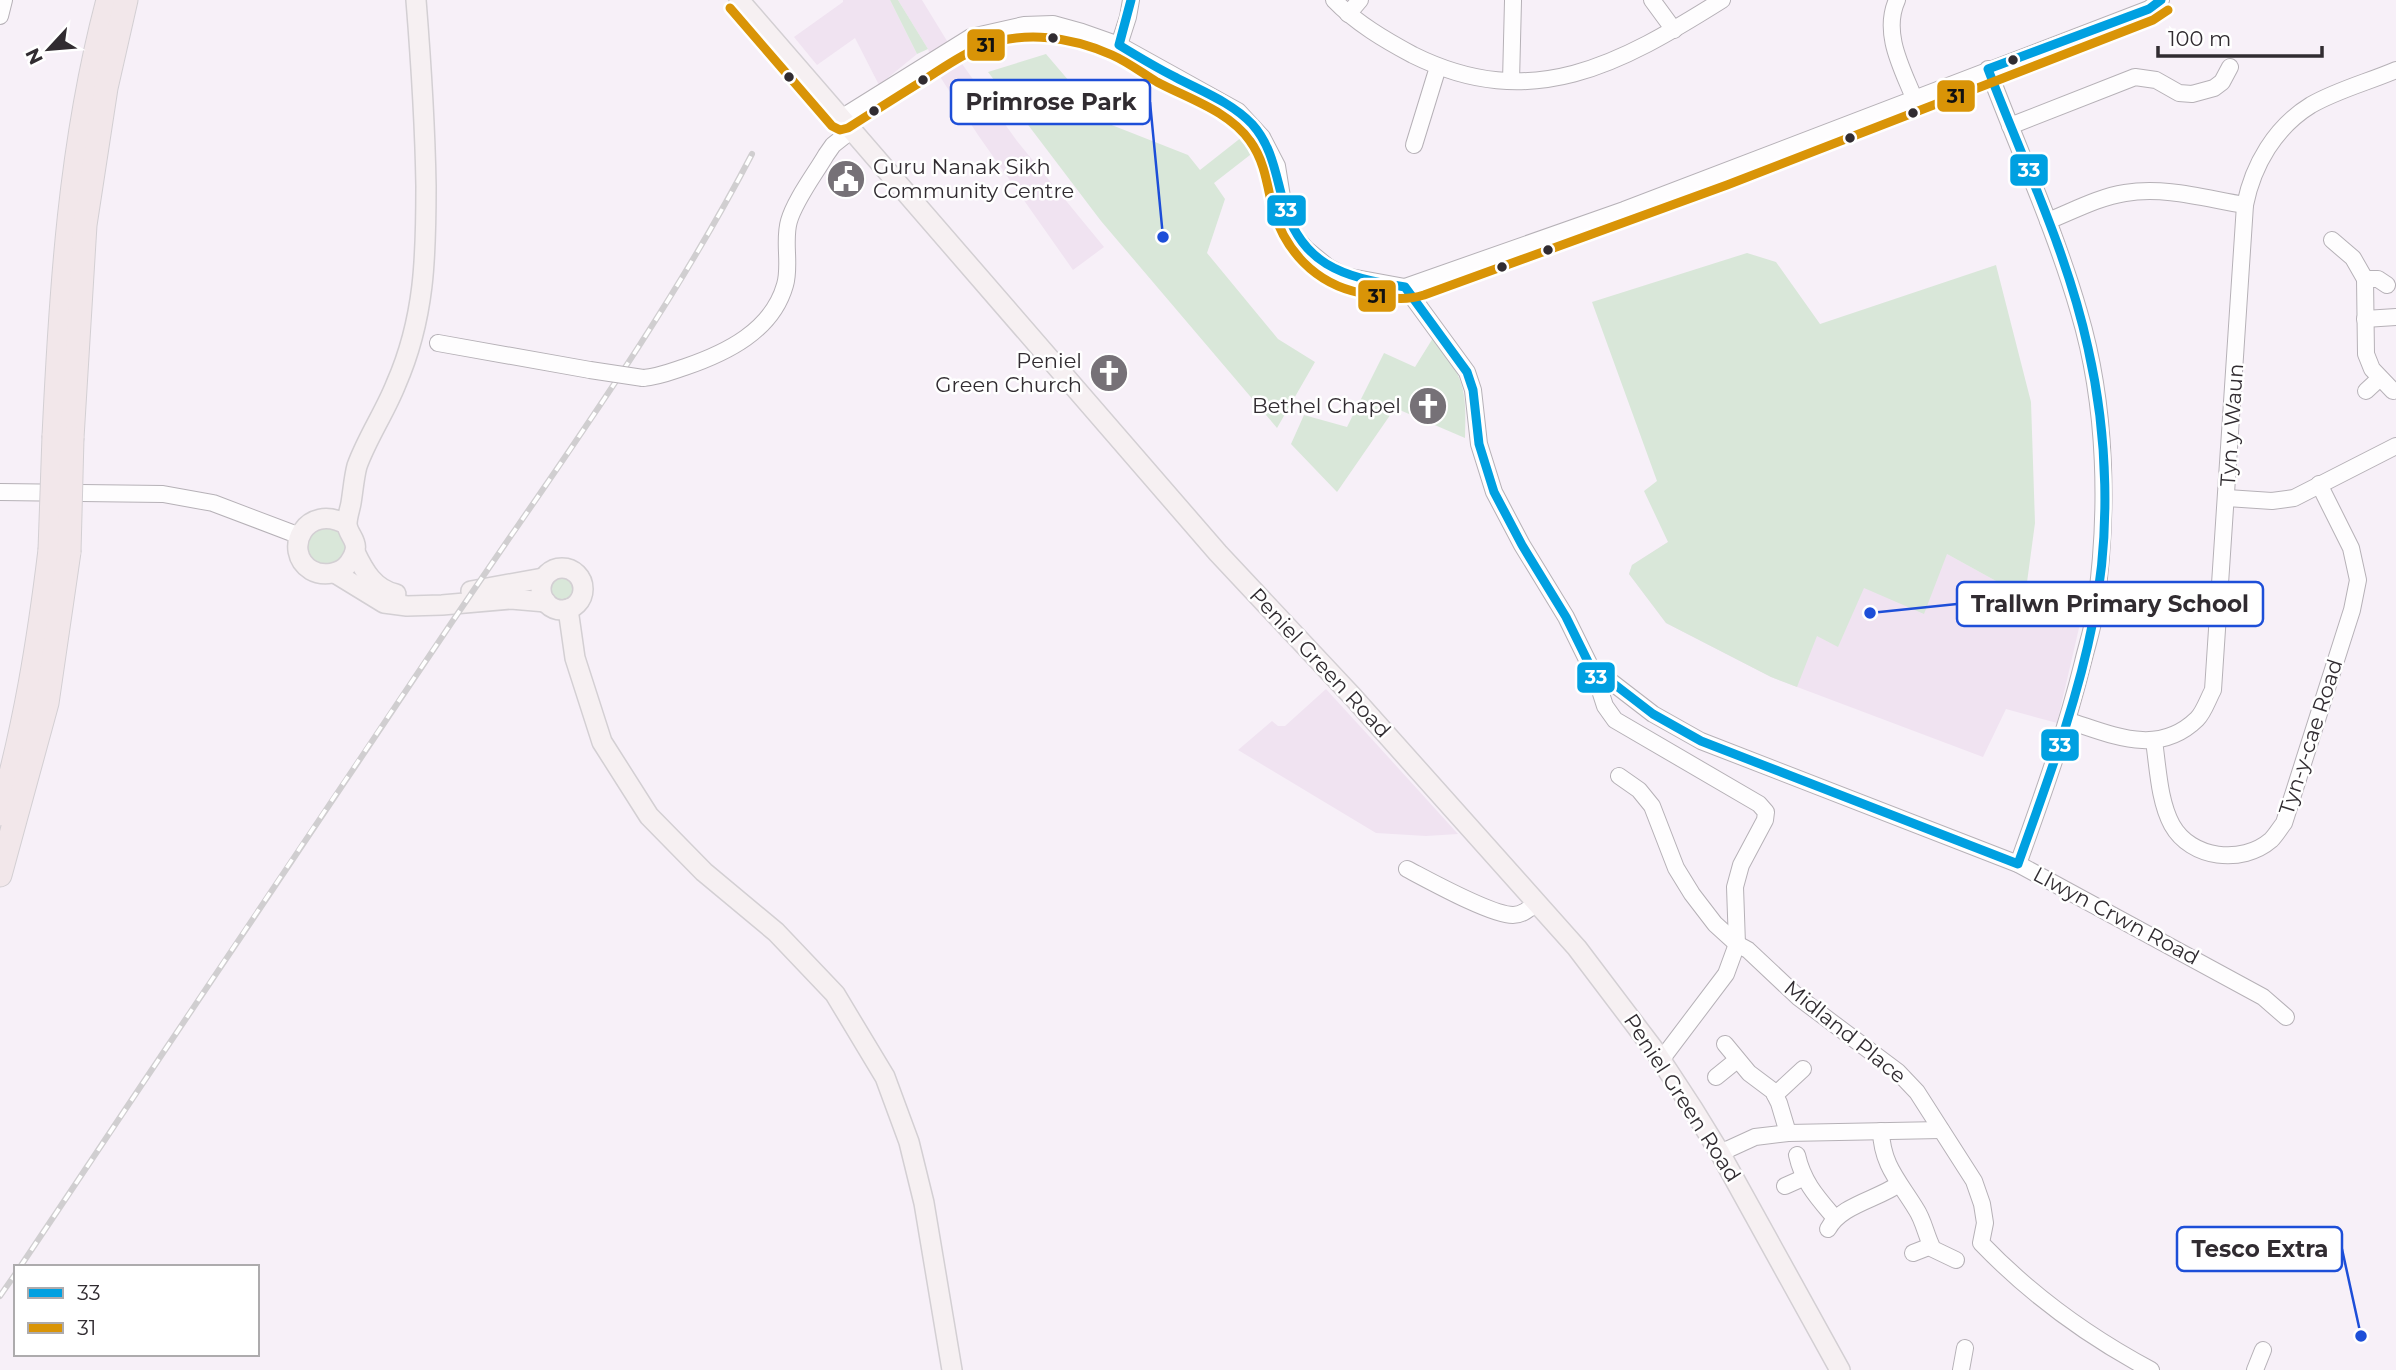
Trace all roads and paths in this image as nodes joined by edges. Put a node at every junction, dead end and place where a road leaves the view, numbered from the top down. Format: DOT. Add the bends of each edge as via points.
graph roads {
  1 [pos="4,0"];
  2 [pos="98,0"];
  3 [pos="108,0"];
  4 [pos="126,0"];
  5 [pos="142,0"];
  6 [pos="416,0"];
  7 [pos="739,0"];
  8 [pos="1131,0"];
  9 [pos="1334,0"];
  10 [pos="1360,0"];
  11 [pos="1652,0"];
  12 [pos="1722,0"];
  13 [pos="1877,0"];
  14 [pos="2161,0"];
  15 [pos="1513,1"];
  16 [pos="1896,3"];
  17 [pos="1348,14"];
  18 [pos="0,16"];
  19 [pos="1674,30"];
  20 [pos="1119,45"];
  21 [pos="1438,67"];
  22 [pos="2230,67"];
  23 [pos="1988,69"];
  24 [pos="2396,70"];
  25 [pos="1511,81"];
  26 [pos="88,85"];
  27 [pos="1914,98"];
  28 [pos="847,124"];
  29 [pos="2010,126"];
  30 [pos="1414,145"];
  31 [pos="2245,205"];
  32 [pos="2048,221"];
  33 [pos="2332,240"];
  34 [pos="2365,279"];
  35 [pos="2387,285"];
  36 [pos="1405,287"];
  37 [pos="2396,317"];
  38 [pos="2365,319"];
  39 [pos="438,343"];
  40 [pos="77,344"];
  41 [pos="2380,378"];
  42 [pos="2366,391"];
  43 [pos="2393,391"];
  44 [pos="63,437"];
  45 [pos="2396,446"];
  46 [pos="2319,484"];
  47 [pos="0,492"];
  48 [pos="2227,498"];
  49 [pos="347,525"];
  50 [pos="300,536"];
  51 [pos="59,551"];
  52 [pos="355,552"];
  53 [pos="335,573"];
  54 [pos="543,578"];
  55 [pos="546,602"];
  56 [pos="568,609"];
  57 [pos="1596,678"];
  58 [pos="2068,721"];
  59 [pos="1701,741"];
  60 [pos="2154,741"];
  61 [pos="1691,764"];
  62 [pos="1619,776"];
  63 [pos="0,814"];
  64 [pos="2018,864"];
  65 [pos="1407,869"];
  66 [pos="0,875"];
  67 [pos="1537,902"];
  68 [pos="1737,944"];
  69 [pos="2286,1017"];
  70 [pos="1725,1044"];
  71 [pos="1661,1060"];
  72 [pos="1737,1060"];
  73 [pos="1803,1069"];
  74 [pos="1716,1077"];
  75 [pos="1775,1096"];
  76 [pos="1941,1130"];
  77 [pos="1881,1131"];
  78 [pos="1788,1133"];
  79 [pos="1720,1153"];
  80 [pos="1797,1155"];
  81 [pos="1803,1178"];
  82 [pos="1899,1184"];
  83 [pos="1785,1186"];
  84 [pos="1931,1246"];
  85 [pos="1913,1253"];
  86 [pos="1956,1260"];
  87 [pos="1965,1348"];
  88 [pos="2263,1350"];
  89 [pos="952,1370"];
  90 [pos="1840,1370"];
  91 [pos="1961,1370"];
  92 [pos="2151,1370"];
  93 [pos="2255,1370"];
  1 -- 18 [label="street"];
  2 -- 26 [label="highway"];
  3 -- 26 [label="highway"];
  4 -- 40 [label="highway" via="94,160"];
  5 -- 40 [label="highway" via="90,226"];
  6 -- 49 [label="main road" via="425,137 426,257 420,306 397,382 357,467"];
  7 -- 28 [label="main road, Peniel Green Road"];
  8 -- 20 [label="street"];
  9 -- 17 [label="street"];
  10 -- 17 [label="street"];
  11 -- 19 [label="street"];
  12 -- 19 [label="street"];
  13 -- 16 [label="street"];
  14 -- 23 [label="street" via="2149,9"];
  15 -- 25 [label="street"];
  16 -- 27 [label="street" via="1891,28"];
  17 -- 21 [label="street"];
  19 -- 25 [label="street" via="1590,70 1554,80"];
  20 -- 28 [label="street" via="1054,24 1015,26 971,37"];
  20 -- 36 [label="street" via="1216,98 1252,124 1277,166 1294,235 1316,258 1345,276"];
  21 -- 25 [label="street"];
  21 -- 30 [label="street"];
  22 -- 29 [label="street" via="2214,88 2192,94 2135,77"];
  23 -- 27 [label="street"];
  23 -- 29 [label="street"];
  24 -- 31 [label="street, Tyn y Waun" via="2310,106 2294,119 2261,158"];
  26 -- 44 [label="highway" via="67,235"];
  27 -- 36 [label="street" via="1624,210"];
  28 -- 39 [label="street, bridge" via="789,220 786,283 774,310 753,332 723,352 667,374 643,378"];
  28 -- 67 [label="main road, Peniel Green Road" via="1209,543"];
  29 -- 32 [label="street"];
  31 -- 32 [label="street" via="2164,191 2127,192"];
  31 -- 48 [label="street, Tyn y Waun"];
  32 -- 58 [label="street" via="2080,313 2096,392 2103,462 2095,612"];
  33 -- 34 [label="street" via="2353,258"];
  34 -- 35 [label="street"];
  34 -- 38 [label="street"];
  36 -- 57 [label="street" via="1467,372 1479,444 1494,492"];
  37 -- 38 [label="street"];
  38 -- 41 [label="street" via="2367,354"];
  40 -- 44 [label="highway"];
  41 -- 42 [label="street"];
  41 -- 43 [label="street"];
  44 -- 51 [label="highway, bridge"];
  45 -- 46 [label="street"];
  46 -- 48 [label="street" via="2294,498"];
  46 -- 60 [label="street, Tyn-y-cae Road" via="2351,548 2358,580 2284,823 2271,840 2245,853 2210,854 2192,847 2181,838 2164,805"];
  47 -- 50 [label="street" via="163,494 213,503"];
  48 -- 60 [label="street, Tyn y Waun" via="2213,690 2198,718 2172,736"];
  49 -- 50 [label="main road" via="320,517"];
  49 -- 52 [label="main road"];
  50 -- 53 [label="main road" via="302,560 322,574"];
  51 -- 63 [label="highway"];
  51 -- 66 [label="highway" via="47,703"];
  52 -- 53 [label="main road" via="348,565"];
  52 -- 54 [label="main road" via="367,576 386,592 405,597 441,597"];
  53 -- 55 [label="main road" via="384,603"];
  54 -- 55 [label="main road" via="541,592"];
  54 -- 56 [label="main road" via="561,567 578,576 582,595"];
  55 -- 56 [label="main road"];
  56 -- 89 [label="main road" via="575,658 602,742 649,816 704,872 776,932 835,994 885,1077 909,1142 924,1203"];
  57 -- 59 [label="street, Llwyn Crwn Road" via="1605,677 1653,715"];
  57 -- 61 [label="street" via="1615,720"];
  58 -- 60 [label="street" via="2123,738"];
  58 -- 64 [label="street"];
  59 -- 61 [label="street"];
  59 -- 64 [label="street, Llwyn Crwn Road"];
  61 -- 68 [label="street" via="1766,812 1735,887"];
  62 -- 68 [label="street, Midland Place" via="1652,806 1676,868 1692,894"];
  64 -- 69 [label="street, Llwyn Crwn Road" via="2263,997"];
  65 -- 67 [label="street" via="1511,915"];
  67 -- 71 [label="main road, Peniel Green Road" via="1602,979"];
  68 -- 71 [label="street" via="1726,974"];
  68 -- 76 [label="street, Midland Place" via="1898,1072"];
  70 -- 72 [label="street"];
  71 -- 79 [label="main road, Peniel Green Road"];
  72 -- 74 [label="street"];
  72 -- 75 [label="street"];
  73 -- 75 [label="street"];
  75 -- 78 [label="street"];
  76 -- 77 [label="street"];
  76 -- 92 [label="street, Midland Place" via="1974,1181 1985,1223 1981,1243 2051,1306"];
  77 -- 78 [label="street"];
  77 -- 82 [label="street" via="1881,1148"];
  78 -- 79 [label="street" via="1755,1137"];
  79 -- 90 [label="main road, Peniel Green Road"];
  80 -- 81 [label="street"];
  81 -- 82 [label="street" via="1831,1223"];
  81 -- 83 [label="street"];
  82 -- 84 [label="street" via="1917,1211"];
  84 -- 85 [label="street"];
  84 -- 86 [label="street"];
  87 -- 91 [label="street"];
  88 -- 93 [label="street"];
}
